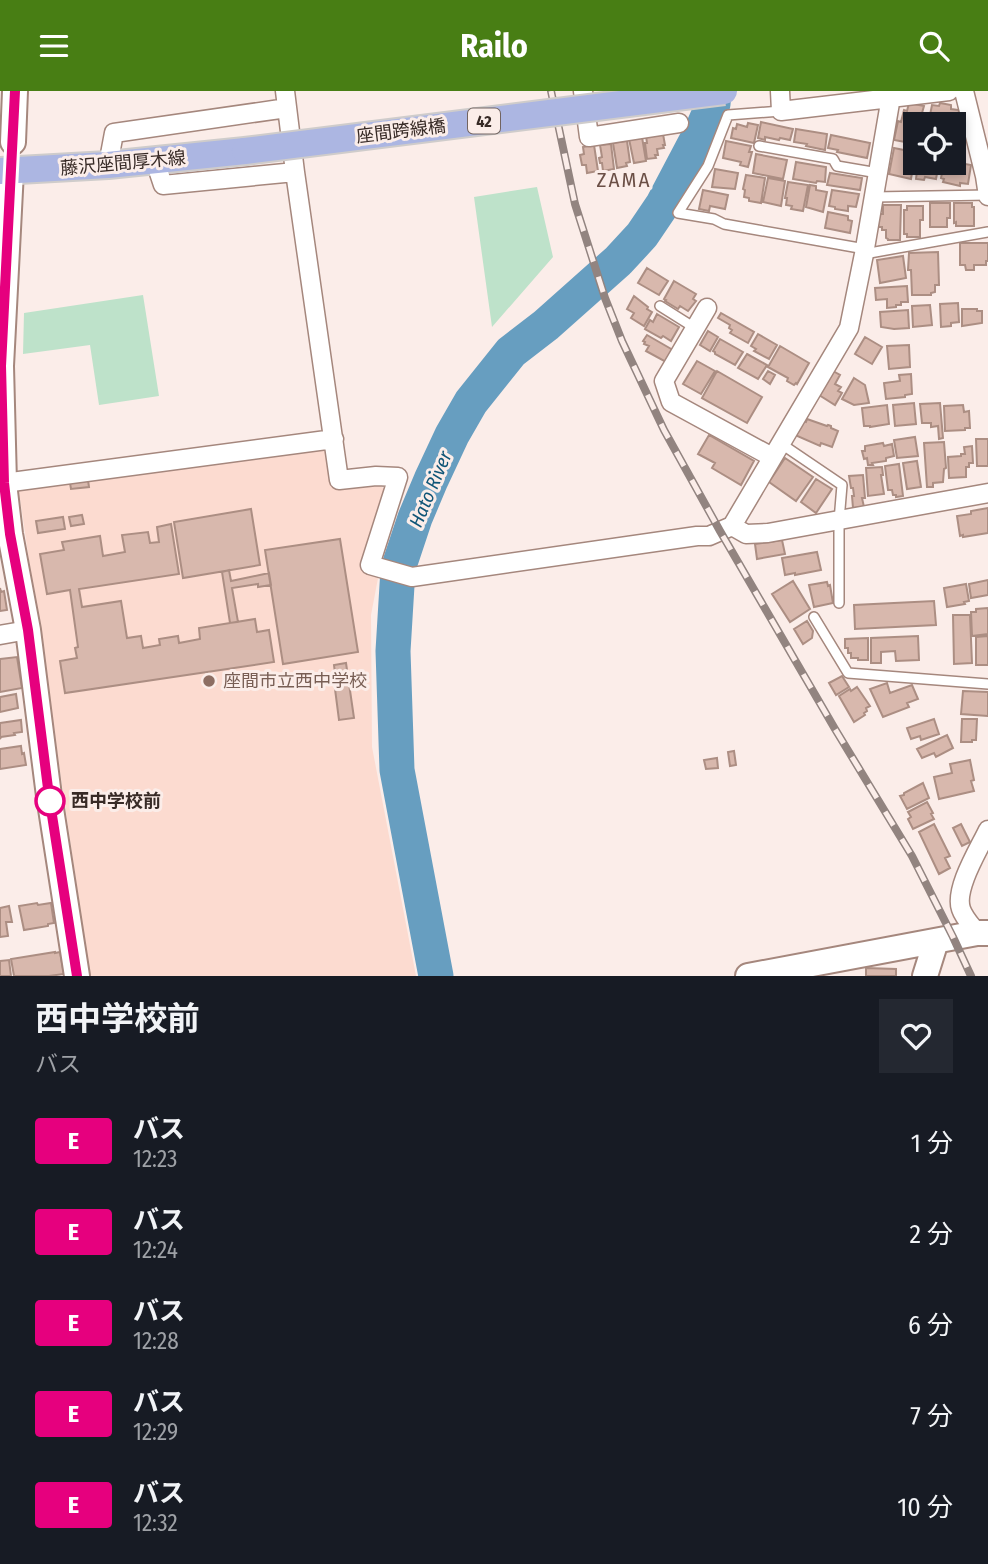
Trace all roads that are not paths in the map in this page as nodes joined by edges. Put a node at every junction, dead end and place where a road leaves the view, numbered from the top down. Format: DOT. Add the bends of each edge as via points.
graph roads {
  1 [pos="15,91"];
  2 [pos="583,91"];
  3 [pos="724,91"];
  4 [pos="780,91"];
  5 [pos="949,91"];
  6 [pos="964,91"];
  7 [pos="891,97"];
  8 [pos="286,99"];
  9 [pos="781,111"];
  10 [pos="679,124"];
  11 [pos="13,142"];
  12 [pos="759,146"];
  13 [pos="245,151"];
  14 [pos="155,161"];
  15 [pos="108,165"];
  16 [pos="6,171"];
  17 [pos="295,172"];
  18 [pos="878,173"];
  19 [pos="988,196"];
  20 [pos="874,197"];
  21 [pos="988,232"];
  22 [pos="864,252"];
  23 [pos="660,306"];
  24 [pos="707,307"];
  25 [pos="695,328"];
  26 [pos="334,439"];
  27 [pos="776,450"];
  28 [pos="4,483"];
  29 [pos="988,493"];
  30 [pos="839,521"];
  31 [pos="732,526"];
  32 [pos="839,603"];
  33 [pos="814,617"];
  34 [pos="28,630"];
  35 [pos="0,635"];
  36 [pos="988,684"];
  37 [pos="988,830"];
  38 [pos="983,933"];
  39 [pos="936,941"];
  40 [pos="77,976"];
  41 [pos="748,976"];
  42 [pos="925,976"];
  1 -- 11 [label="street"];
  2 -- 10 [label="street" via="589,137"];
  3 -- 13 [label="main road, 座間跨線橋 / 42, bridge"];
  4 -- 9 [label="street"];
  5 -- 7 [label="street"];
  6 -- 19 [label="street"];
  7 -- 9 [label="street"];
  7 -- 18 [label="street"];
  8 -- 15 [label="street" via="114,133"];
  8 -- 17 [label="street"];
  9 -- 22 [label="lane" via="728,115 708,166 678,213"];
  11 -- 16 [label="street"];
  12 -- 18 [label="lane" via="833,159 837,166"];
  13 -- 14 [label="main road, 藤沢座間厚木線 / 42"];
  14 -- 15 [label="main road, 藤沢座間厚木線 / 42"];
  14 -- 17 [label="street" via="163,185"];
  15 -- 16 [label="main road, 藤沢座間厚木線 / 42"];
  16 -- 28 [label="street" via="1,366"];
  17 -- 26 [label="street"];
  18 -- 20 [label="street"];
  19 -- 20 [label="lane"];
  20 -- 22 [label="street"];
  21 -- 22 [label="lane"];
  22 -- 27 [label="street" via="849,328"];
  23 -- 25 [label="lane"];
  24 -- 25 [label="street"];
  25 -- 27 [label="street" via="664,381 671,402"];
  26 -- 28 [label="street"];
  26 -- 31 [label="street" via="339,480 398,477 370,565 398,573 412,576 709,536"];
  27 -- 30 [label="lane" via="842,485"];
  27 -- 31 [label="street"];
  28 -- 34 [label="street"];
  29 -- 30 [label="street"];
  30 -- 31 [label="street" via="768,533 746,534"];
  30 -- 32 [label="lane"];
  33 -- 36 [label="lane" via="848,673"];
  34 -- 35 [label="street"];
  34 -- 40 [label="street"];
  37 -- 38 [label="street" via="959,900 961,912"];
  38 -- 39 [label="street"];
  39 -- 41 [label="street"];
  39 -- 42 [label="street"];
}
